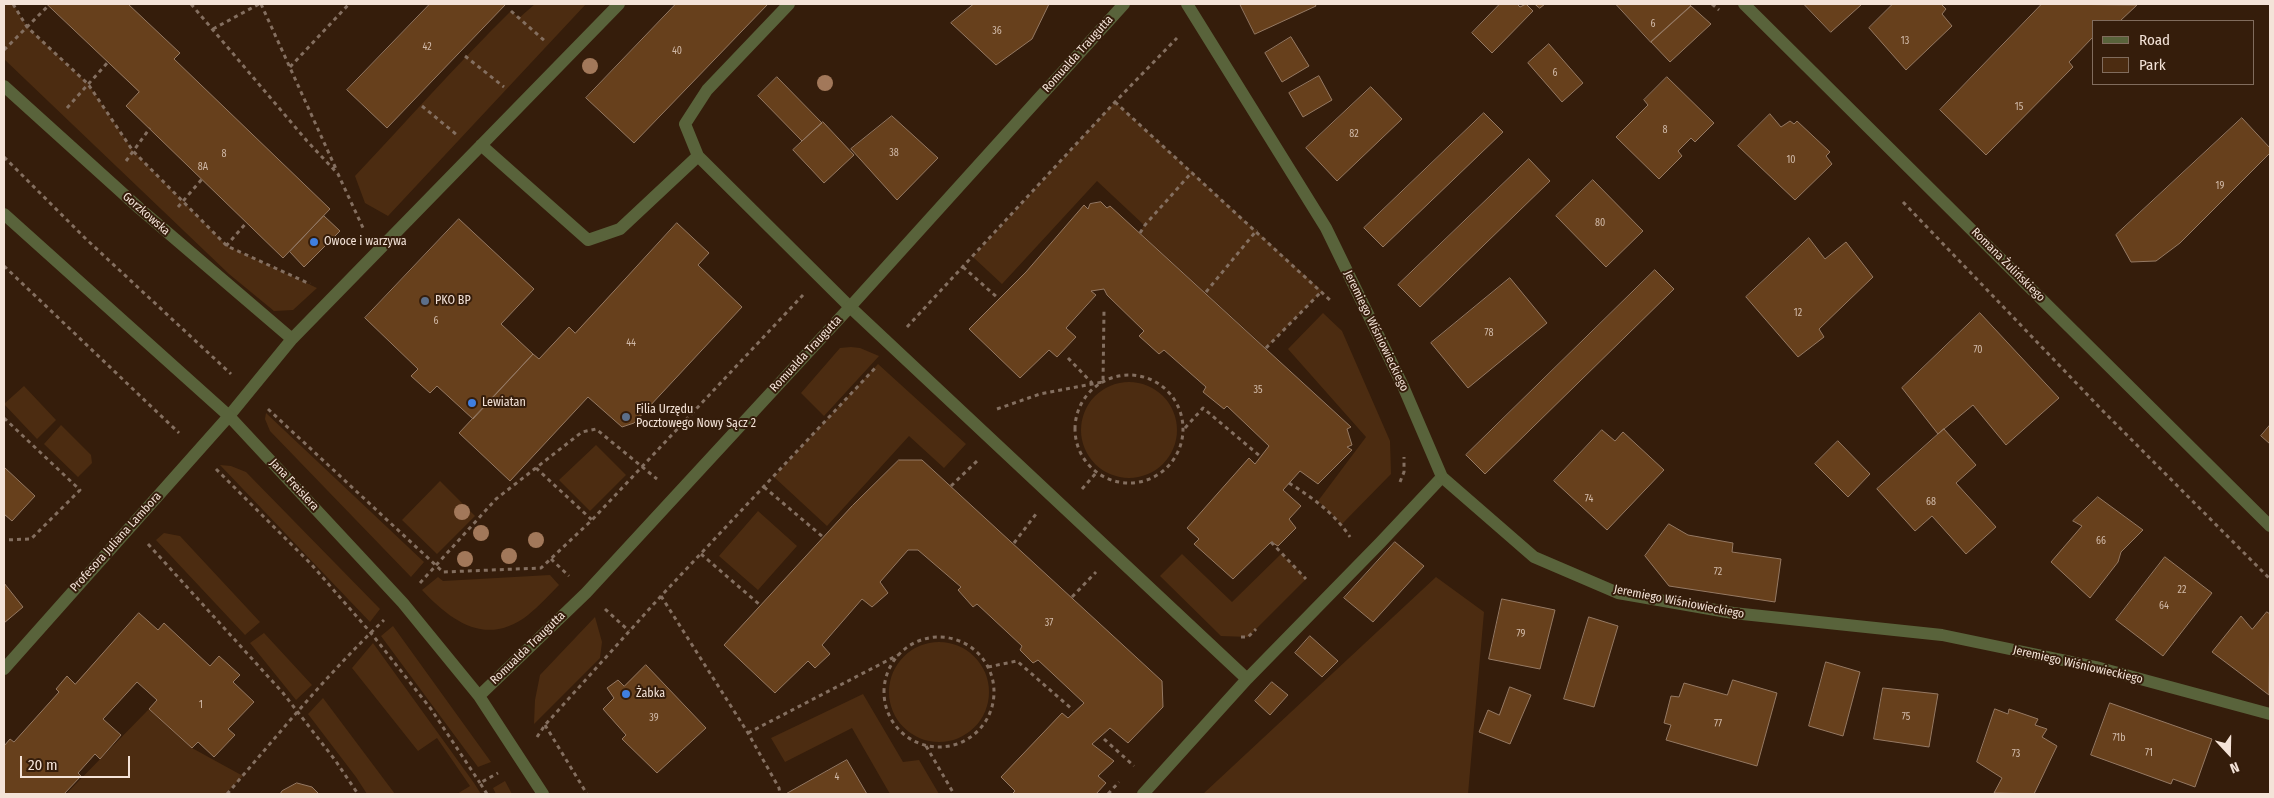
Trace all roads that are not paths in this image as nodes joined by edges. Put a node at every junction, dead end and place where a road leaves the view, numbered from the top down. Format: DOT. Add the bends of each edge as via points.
graph roads {
  1 [pos="619,4"];
  2 [pos="789,4"];
  3 [pos="1124,4"];
  4 [pos="1187,4"];
  5 [pos="1744,4"];
  6 [pos="4,86"];
  7 [pos="481,145"];
  8 [pos="698,156"];
  9 [pos="4,214"];
  10 [pos="850,307"];
  11 [pos="292,340"];
  12 [pos="229,416"];
  13 [pos="1442,477"];
  14 [pos="2270,526"];
  15 [pos="4,669"];
  16 [pos="1247,679"];
  17 [pos="479,696"];
  18 [pos="2270,714"];
  19 [pos="543,794"];
  20 [pos="1143,794"];
  1 -- 7 [label="street, Profesora Juliana Lambora"];
  2 -- 8 [label="street" via="707,90 685,124"];
  3 -- 10 [label="street, Romualda Traugutta"];
  4 -- 13 [label="street, Jeremiego Wiśniowieckiego" via="1326,228 1403,386"];
  5 -- 14 [label="street, Romana Żulińskiego"];
  6 -- 11 [label="street, Gorzkowska"];
  7 -- 8 [label="street" via="588,240 620,229"];
  7 -- 11 [label="street, Profesora Juliana Lambora"];
  8 -- 10 [label="street"];
  9 -- 12 [label="street, Jana Freislera"];
  10 -- 16 [label="street"];
  10 -- 17 [label="street, Romualda Traugutta" via="586,593"];
  11 -- 12 [label="street, Profesora Juliana Lambora"];
  12 -- 15 [label="street, Profesora Juliana Lambora"];
  12 -- 17 [label="street, Jana Freislera" via="403,603"];
  13 -- 16 [label="street"];
  13 -- 18 [label="street, Jeremiego Wiśniowieckiego" via="1534,557 1618,593 1734,613 1942,634 2096,667"];
  16 -- 20 [label="street"];
  17 -- 19 [label="street, Jana Freislera"];
}
